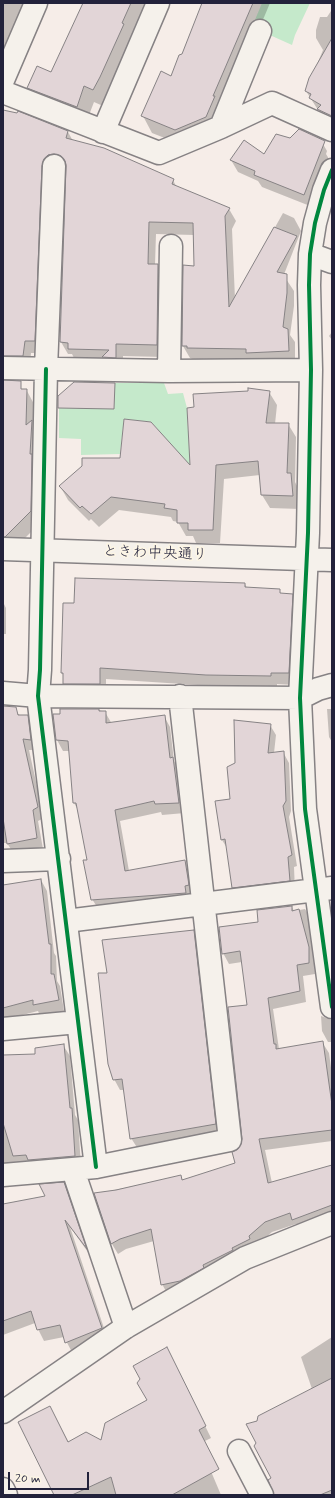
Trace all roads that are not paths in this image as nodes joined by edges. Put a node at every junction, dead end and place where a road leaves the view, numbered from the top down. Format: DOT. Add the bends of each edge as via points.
graph roads {
  1 [pos="36,3"];
  2 [pos="158,3"];
  3 [pos="260,31"];
  4 [pos="3,80"];
  5 [pos="3,92"];
  6 [pos="221,127"];
  7 [pos="332,130"];
  8 [pos="103,132"];
  9 [pos="54,166"];
  10 [pos="332,170"];
  11 [pos="171,246"];
  12 [pos="310,254"];
  13 [pos="332,262"];
  14 [pos="3,368"];
  15 [pos="46,369"];
  16 [pos="311,370"];
  17 [pos="169,371"];
  18 [pos="3,549"];
  19 [pos="41,550"];
  20 [pos="307,558"];
  21 [pos="332,560"];
  22 [pos="332,685"];
  23 [pos="3,694"];
  24 [pos="38,696"];
  25 [pos="180,696"];
  26 [pos="300,698"];
  27 [pos="58,859"];
  28 [pos="3,861"];
  29 [pos="324,889"];
  30 [pos="205,903"];
  31 [pos="66,921"];
  32 [pos="332,1007"];
  33 [pos="78,1022"];
  34 [pos="3,1029"];
  35 [pos="96,1167"];
  36 [pos="72,1170"];
  37 [pos="3,1175"];
  38 [pos="332,1223"];
  39 [pos="126,1328"];
  40 [pos="3,1412"];
  41 [pos="239,1451"];
  42 [pos="3,1488"];
  43 [pos="6,1495"];
  44 [pos="262,1495"];
  1 -- 4 [label="street"];
  2 -- 8 [label="street"];
  3 -- 6 [label="street"];
  5 -- 8 [label="street"];
  6 -- 7 [label="street" via="272,103"];
  6 -- 8 [label="street" via="159,153"];
  9 -- 15 [label="street"];
  10 -- 12 [label="street" via="314,223"];
  11 -- 17 [label="street"];
  12 -- 13 [label="street"];
  12 -- 16 [label="street"];
  14 -- 15 [label="street"];
  15 -- 17 [label="street"];
  15 -- 19 [label="street"];
  16 -- 17 [label="street"];
  16 -- 20 [label="street"];
  18 -- 19 [label="street, ときわ中央通り"];
  19 -- 20 [label="street, ときわ中央通り"];
  19 -- 24 [label="street"];
  20 -- 21 [label="street, ときわ中央通り"];
  20 -- 26 [label="street"];
  22 -- 26 [label="street" via="318,688"];
  23 -- 24 [label="street"];
  24 -- 25 [label="street"];
  24 -- 27 [label="street"];
  25 -- 26 [label="street"];
  25 -- 30 [label="street"];
  26 -- 29 [label="street" via="305,809"];
  27 -- 28 [label="street"];
  27 -- 31 [label="street"];
  29 -- 30 [label="street"];
  29 -- 32 [label="street"];
  30 -- 31 [label="street"];
  30 -- 35 [label="street" via="230,1140"];
  31 -- 33 [label="street"];
  33 -- 34 [label="street"];
  33 -- 35 [label="street"];
  35 -- 36 [label="street"];
  36 -- 37 [label="street"];
  36 -- 39 [label="street"];
  38 -- 39 [label="street" via="245,1258"];
  39 -- 40 [label="street"];
  41 -- 44 [label="street"];
  42 -- 43 [label="street"];
}
